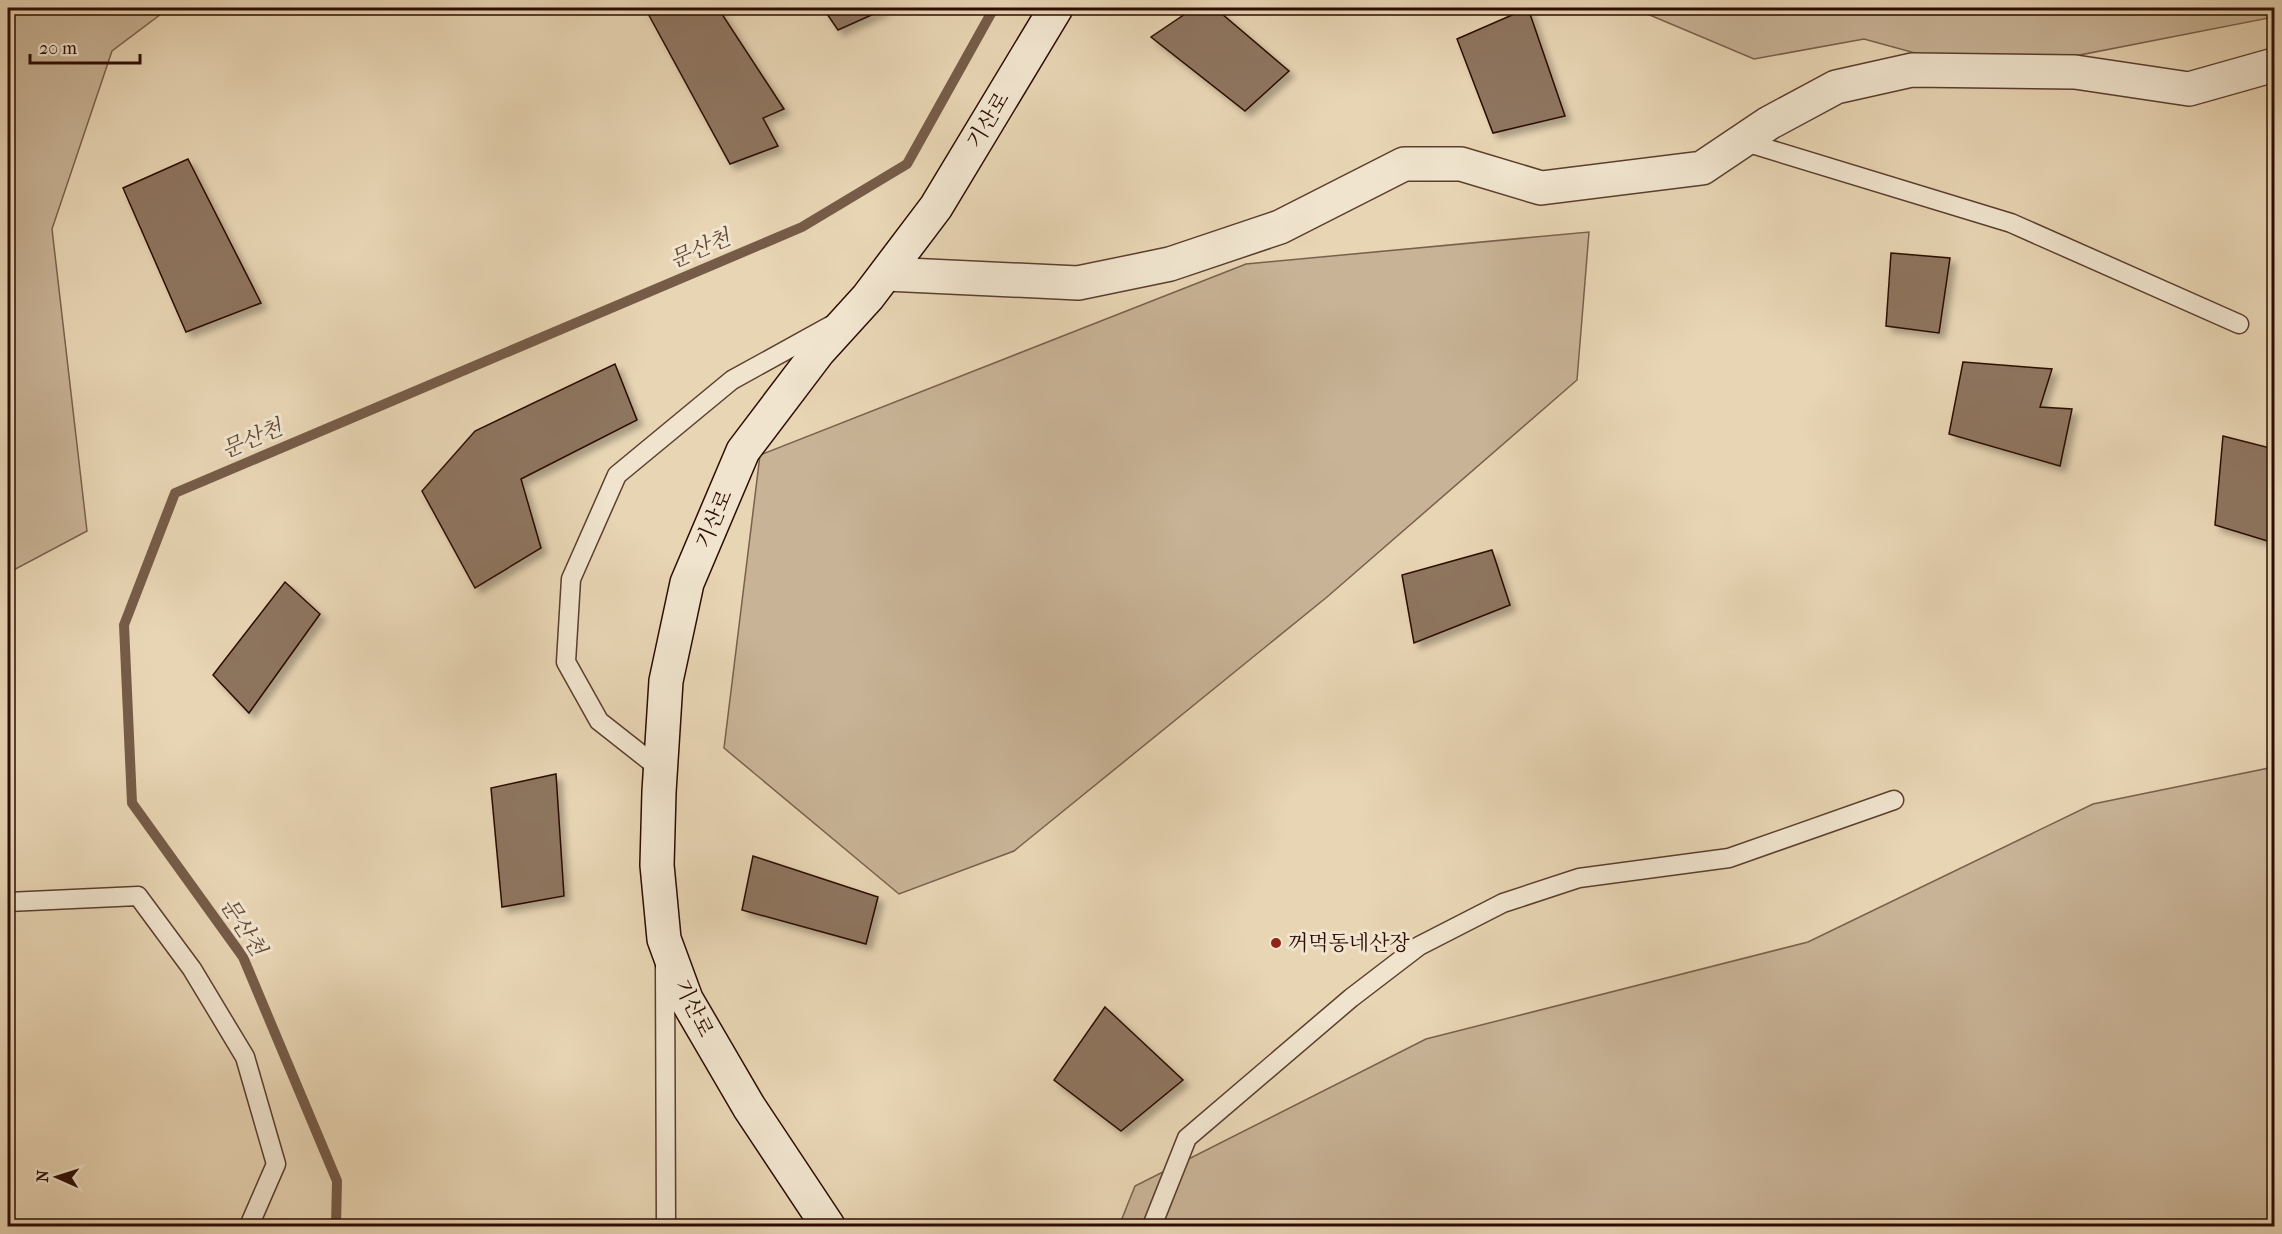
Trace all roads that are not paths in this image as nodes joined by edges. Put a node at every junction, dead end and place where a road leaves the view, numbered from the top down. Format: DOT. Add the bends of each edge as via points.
graph roads {
  1 [pos="1056,8"];
  2 [pos="2274,65"];
  3 [pos="1742,141"];
  4 [pos="886,274"];
  5 [pos="855,312"];
  6 [pos="2239,324"];
  7 [pos="660,770"];
  8 [pos="1894,800"];
  9 [pos="8,903"];
  10 [pos="664,939"];
  11 [pos="249,1227"];
  12 [pos="666,1227"];
  13 [pos="828,1227"];
  14 [pos="1152,1227"];
  1 -- 4 [label="street, 기산로" via="936,207"];
  2 -- 3 [label="street" via="2189,89 2075,72 1912,70 1836,87"];
  3 -- 4 [label="street" via="1702,168 1541,188 1461,164 1404,164 1280,227 1170,264 1077,283"];
  3 -- 6 [label="lane" via="2011,223"];
  4 -- 5 [label="street, 기산로"];
  5 -- 7 [label="street, 기산로" via="818,352 743,451 687,583 666,681"];
  5 -- 7 [label="lane" via="732,380 617,475 571,579 566,662 598,721"];
  7 -- 10 [label="street, 기산로" via="657,865"];
  8 -- 14 [label="lane" via="1729,858 1579,878 1503,903 1419,946 1351,998 1187,1138"];
  9 -- 11 [label="lane" via="138,896 192,969 245,1057 276,1164"];
  10 -- 12 [label="lane"];
  10 -- 13 [label="street, 기산로" via="686,999 748,1107"];
}
